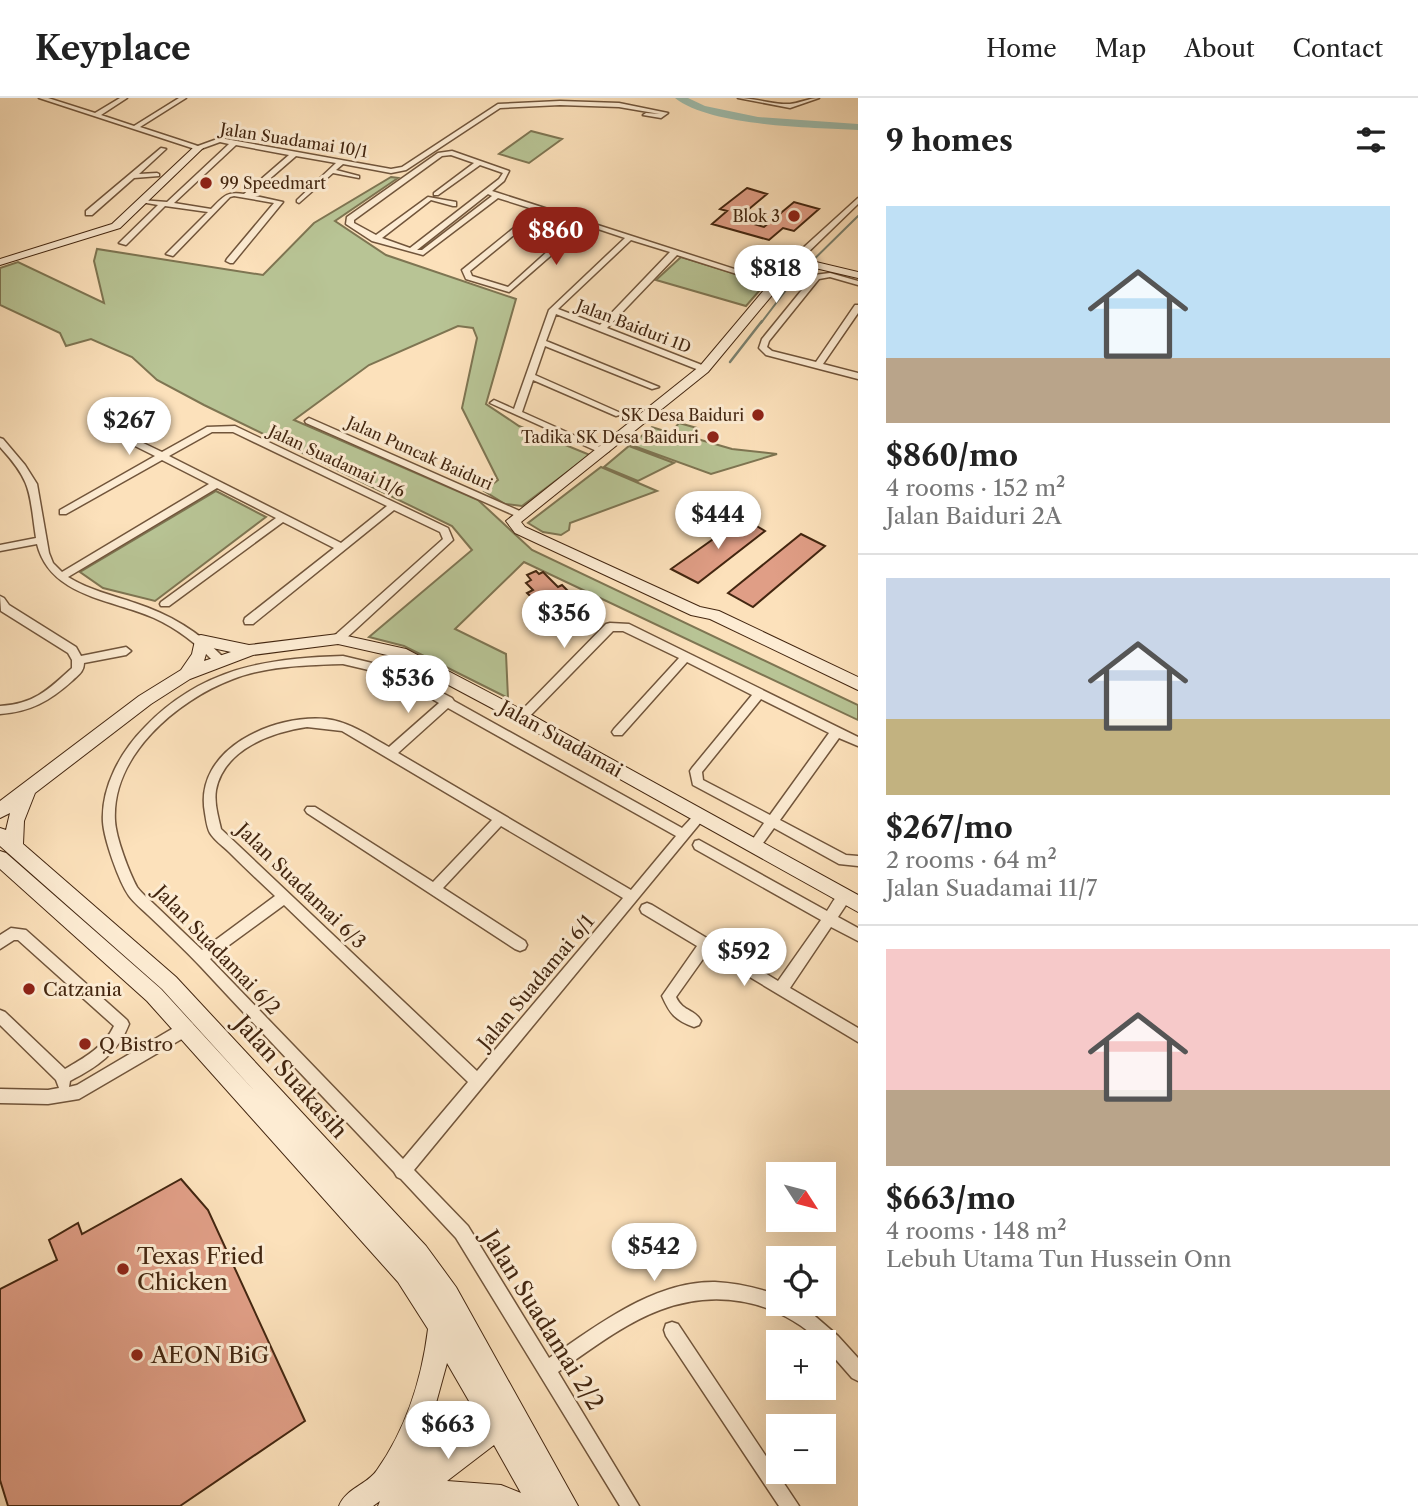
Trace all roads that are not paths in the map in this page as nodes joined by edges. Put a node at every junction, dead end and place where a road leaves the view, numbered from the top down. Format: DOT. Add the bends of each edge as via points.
graph roads {
  1 [pos="42,98"];
  2 [pos="124,98"];
  3 [pos="183,98"];
  4 [pos="741,98"];
  5 [pos="763,98"];
  6 [pos="816,98"];
  7 [pos="753,100"];
  8 [pos="646,115"];
  9 [pos="96,116"];
  10 [pos="135,128"];
  11 [pos="234,143"];
  12 [pos="198,148"];
  13 [pos="163,149"];
  14 [pos="292,156"];
  15 [pos="480,162"];
  16 [pos="339,164"];
  17 [pos="331,172"];
  18 [pos="157,175"];
  19 [pos="130,177"];
  20 [pos="358,177"];
  21 [pos="144,184"];
  22 [pos="487,192"];
  23 [pos="496,195"];
  24 [pos="246,196"];
  25 [pos="433,196"];
  26 [pos="858,200"];
  27 [pos="143,201"];
  28 [pos="299,201"];
  29 [pos="453,204"];
  30 [pos="164,205"];
  31 [pos="541,209"];
  32 [pos="213,212"];
  33 [pos="89,213"];
  34 [pos="584,223"];
  35 [pos="92,233"];
  36 [pos="630,237"];
  37 [pos="375,239"];
  38 [pos="123,243"];
  39 [pos="412,250"];
  40 [pos="675,252"];
  41 [pos="170,254"];
  42 [pos="230,261"];
  43 [pos="0,262"];
  44 [pos="809,266"];
  45 [pos="858,275"];
  46 [pos="774,283"];
  47 [pos="858,283"];
  48 [pos="509,290"];
  49 [pos="858,307"];
  50 [pos="553,310"];
  51 [pos="602,328"];
  52 [pos="541,342"];
  53 [pos="763,348"];
  54 [pos="818,365"];
  55 [pos="704,369"];
  56 [pos="530,376"];
  57 [pos="858,376"];
  58 [pos="655,387"];
  59 [pos="494,403"];
  60 [pos="517,413"];
  61 [pos="619,414"];
  62 [pos="309,421"];
  63 [pos="0,441"];
  64 [pos="136,443"];
  65 [pos="604,451"];
  66 [pos="161,456"];
  67 [pos="216,484"];
  68 [pos="394,505"];
  69 [pos="63,512"];
  70 [pos="283,517"];
  71 [pos="520,522"];
  72 [pos="42,540"];
  73 [pos="341,547"];
  74 [pos="0,548"];
  75 [pos="61,577"];
  76 [pos="0,600"];
  77 [pos="165,604"];
  78 [pos="696,611"];
  79 [pos="249,621"];
  80 [pos="338,639"];
  81 [pos="201,640"];
  82 [pos="126,650"];
  83 [pos="251,650"];
  84 [pos="686,657"];
  85 [pos="78,660"];
  86 [pos="219,660"];
  87 [pos="186,674"];
  88 [pos="858,684"];
  89 [pos="760,693"];
  90 [pos="858,694"];
  91 [pos="448,701"];
  92 [pos="0,710"];
  93 [pos="522,717"];
  94 [pos="837,731"];
  95 [pos="618,732"];
  96 [pos="858,742"];
  97 [pos="390,752"];
  98 [pos="26,792"];
  99 [pos="0,799"];
  100 [pos="311,810"];
  101 [pos="0,811"];
  102 [pos="700,816"];
  103 [pos="500,819"];
  104 [pos="770,822"];
  105 [pos="684,835"];
  106 [pos="699,845"];
  107 [pos="754,846"];
  108 [pos="5,847"];
  109 [pos="858,861"];
  110 [pos="433,890"];
  111 [pos="284,897"];
  112 [pos="632,897"];
  113 [pos="852,900"];
  114 [pos="648,909"];
  115 [pos="830,918"];
  116 [pos="858,934"];
  117 [pos="0,943"];
  118 [pos="706,944"];
  119 [pos="520,945"];
  120 [pos="201,958"];
  121 [pos="780,990"];
  122 [pos="0,1016"];
  123 [pos="694,1021"];
  124 [pos="187,1028"];
  125 [pos="858,1036"];
  126 [pos="63,1077"];
  127 [pos="478,1081"];
  128 [pos="65,1095"];
  129 [pos="0,1096"];
  130 [pos="402,1172"];
  131 [pos="766,1298"];
  132 [pos="800,1316"];
  133 [pos="440,1326"];
  134 [pos="672,1330"];
  135 [pos="547,1369"];
  136 [pos="858,1372"];
  137 [pos="493,1398"];
  138 [pos="506,1421"];
  139 [pos="395,1493"];
  140 [pos="782,1503"];
  141 [pos="352,1506"];
  142 [pos="520,1506"];
  143 [pos="542,1506"];
  144 [pos="565,1506"];
  145 [pos="630,1506"];
  1 -- 9 [label="street"];
  2 -- 9 [label="street"];
  3 -- 10 [label="street"];
  4 -- 7 [label="street"];
  5 -- 7 [label="street"];
  6 -- 7 [label="street" via="790,106"];
  8 -- 16 [label="street, Jalan Suadamai 10/1" via="665,113 561,103 502,105 404,169"];
  9 -- 10 [label="street"];
  10 -- 12 [label="street"];
  11 -- 12 [label="street, Jalan Suadamai 10/1" via="215,141"];
  11 -- 14 [label="street, Jalan Suadamai 10/1"];
  11 -- 30 [label="street"];
  12 -- 18 [label="street, Jalan Suadamai 10/1" via="186,151"];
  12 -- 27 [label="street, Jalan Suadamai 10/1"];
  13 -- 19 [label="street"];
  14 -- 16 [label="street, Jalan Suadamai 10/1"];
  14 -- 24 [label="street"];
  15 -- 22 [label="street" via="507,176"];
  15 -- 25 [label="street"];
  15 -- 37 [label="street" via="453,153 440,154 350,219 349,224"];
  16 -- 17 [label="street"];
  17 -- 20 [label="street"];
  17 -- 28 [label="street"];
  18 -- 19 [label="street"];
  18 -- 35 [label="street, Jalan Suadamai 10/1"];
  19 -- 21 [label="street"];
  19 -- 33 [label="street"];
  22 -- 23 [label="street"];
  22 -- 39 [label="street"];
  23 -- 31 [label="street"];
  23 -- 39 [label="street" via="423,253"];
  24 -- 32 [label="street" via="228,196"];
  24 -- 42 [label="street" via="279,204"];
  25 -- 29 [label="street"];
  25 -- 37 [label="street"];
  26 -- 44 [label="street"];
  27 -- 30 [label="street"];
  27 -- 35 [label="street, Jalan Suadamai 10/1" via="116,226"];
  30 -- 32 [label="street"];
  30 -- 38 [label="street"];
  31 -- 34 [label="street"];
  31 -- 48 [label="street" via="466,270 469,277"];
  32 -- 41 [label="street"];
  34 -- 36 [label="street"];
  34 -- 48 [label="street"];
  35 -- 43 [label="street, Jalan Suadamai 10/1"];
  36 -- 40 [label="street"];
  36 -- 50 [label="street"];
  37 -- 39 [label="street"];
  40 -- 46 [label="street"];
  40 -- 51 [label="street"];
  44 -- 45 [label="street"];
  44 -- 46 [label="street"];
  44 -- 47 [label="street"];
  44 -- 53 [label="street"];
  46 -- 55 [label="street"];
  49 -- 54 [label="street"];
  50 -- 51 [label="street, Jalan Baiduri 1D"];
  50 -- 52 [label="street"];
  51 -- 55 [label="street, Jalan Baiduri 1D"];
  52 -- 56 [label="street"];
  52 -- 58 [label="street"];
  53 -- 54 [label="street"];
  54 -- 57 [label="street"];
  55 -- 65 [label="street"];
  56 -- 60 [label="street"];
  56 -- 61 [label="street"];
  59 -- 60 [label="street"];
  60 -- 65 [label="street"];
  62 -- 71 [label="street, Jalan Puncak Baiduri"];
  63 -- 72 [label="street" via="32,484"];
  64 -- 66 [label="street"];
  65 -- 71 [label="street"];
  66 -- 67 [label="street"];
  66 -- 68 [label="street, Jalan Suadamai 11/6" via="209,429 235,429"];
  66 -- 69 [label="street"];
  67 -- 70 [label="street"];
  67 -- 75 [label="street"];
  68 -- 73 [label="street"];
  68 -- 80 [label="street, Jalan Suadamai 11/6" via="448,534 448,540"];
  70 -- 73 [label="street"];
  70 -- 77 [label="street"];
  71 -- 78 [label="street"];
  72 -- 74 [label="street"];
  72 -- 75 [label="street" via="52,569"];
  73 -- 79 [label="street"];
  75 -- 81 [label="street" via="93,594 174,622"];
  76 -- 85 [label="street" via="5,608 72,650"];
  78 -- 88 [label="street" via="715,615"];
  78 -- 90 [label="street" via="708,623"];
  80 -- 83 [label="street, Jalan Suadamai"];
  80 -- 93 [label="street, Jalan Suadamai" via="400,653"];
  81 -- 83 [label="street"];
  81 -- 86 [label="street"];
  81 -- 87 [label="street" via="200,655"];
  82 -- 85 [label="street"];
  83 -- 86 [label="street, Jalan Suadamai"];
  84 -- 89 [label="street"];
  84 -- 93 [label="street" via="625,627 610,626"];
  84 -- 95 [label="street"];
  85 -- 92 [label="street" via="78,669 41,703"];
  86 -- 87 [label="street, Jalan Suadamai"];
  87 -- 98 [label="street, Jalan Suadamai"];
  89 -- 94 [label="street"];
  89 -- 104 [label="street" via="696,771 698,782"];
  91 -- 97 [label="street"];
  91 -- 105 [label="street, Jalan Suadamai 6/2"];
  91 -- 120 [label="street, Jalan Suadamai 6/2" via="393,672 360,663 298,661 233,674 197,690 166,712 140,739 113,788 109,822 118,857 134,893"];
  93 -- 102 [label="street, Jalan Suadamai"];
  94 -- 96 [label="street"];
  94 -- 104 [label="street"];
  97 -- 103 [label="street, Jalan Suadamai 6/3"];
  97 -- 111 [label="street, Jalan Suadamai 6/3" via="345,727 310,722 278,727 249,741 220,770 210,794 215,831"];
  98 -- 99 [label="street"];
  98 -- 101 [label="street, Jalan Suadamai"];
  98 -- 108 [label="street"];
  100 -- 110 [label="street"];
  102 -- 105 [label="street, Jalan Suadamai 6/1"];
  102 -- 107 [label="street, Jalan Suadamai"];
  103 -- 110 [label="street"];
  103 -- 112 [label="street, Jalan Suadamai 6/3"];
  104 -- 107 [label="street"];
  104 -- 109 [label="street" via="844,860"];
  105 -- 112 [label="street, Jalan Suadamai 6/1"];
  106 -- 115 [label="street"];
  107 -- 113 [label="street, Jalan Suadamai"];
  108 -- 124 [label="street"];
  108 -- 137 [label="street, Jalan Suakasih" via="169,983 418,1254 448,1295"];
  110 -- 119 [label="street"];
  111 -- 120 [label="street"];
  111 -- 127 [label="street, Jalan Suadamai 6/3"];
  112 -- 127 [label="street, Jalan Suadamai 6/1"];
  113 -- 115 [label="street"];
  114 -- 118 [label="street"];
  115 -- 116 [label="street"];
  115 -- 121 [label="street"];
  117 -- 126 [label="street" via="11,934 21,934 122,1024 120,1033 92,1062"];
  118 -- 121 [label="street"];
  118 -- 123 [label="street" via="668,996 675,1010"];
  120 -- 130 [label="street, Jalan Suadamai 6/2"];
  121 -- 125 [label="street"];
  122 -- 126 [label="street"];
  124 -- 128 [label="street" via="96,1084"];
  124 -- 133 [label="street" via="406,1274"];
  126 -- 128 [label="street"];
  127 -- 130 [label="street, Jalan Suadamai 6/1"];
  128 -- 129 [label="street"];
  130 -- 135 [label="street, Jalan Suadamai 2/2" via="463,1232"];
  131 -- 135 [label="street" via="732,1291 678,1293 640,1310"];
  132 -- 136 [label="street" via="839,1347"];
  133 -- 137 [label="street"];
  133 -- 139 [label="street" via="429,1397"];
  134 -- 140 [label="street"];
  135 -- 145 [label="street, Jalan Suadamai 2/2"];
  137 -- 138 [label="street"];
  137 -- 139 [label="street"];
  138 -- 139 [label="street"];
  138 -- 143 [label="street"];
  138 -- 144 [label="street"];
  139 -- 141 [label="street"];
  139 -- 142 [label="street" via="500,1499"];
}
